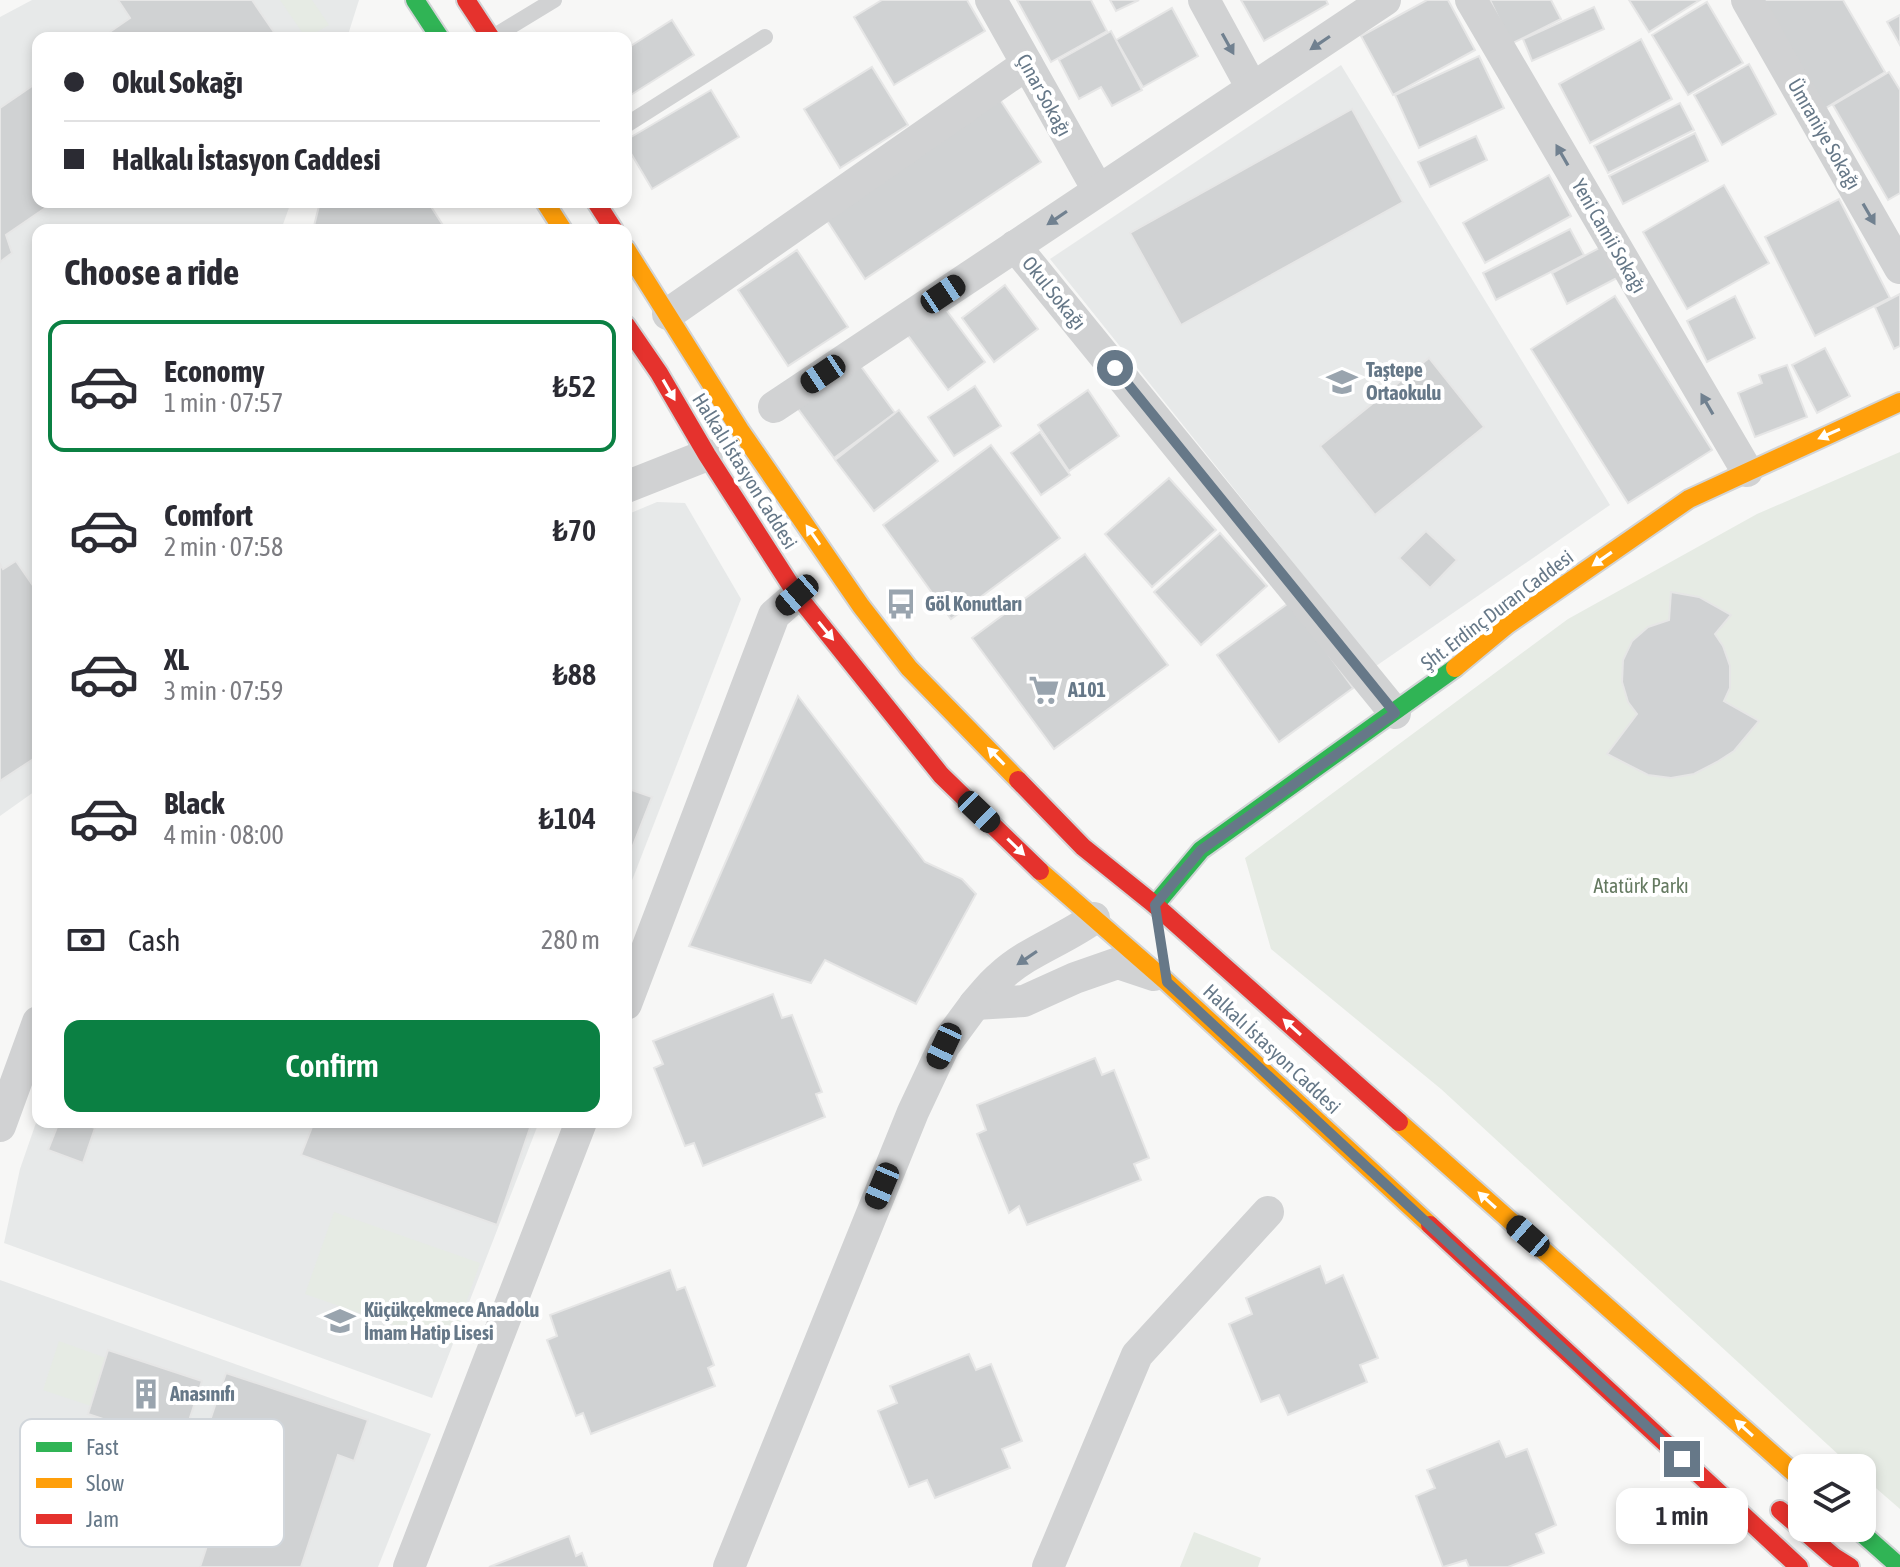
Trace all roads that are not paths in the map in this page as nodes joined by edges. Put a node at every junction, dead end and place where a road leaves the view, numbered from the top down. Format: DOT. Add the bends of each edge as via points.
graph roads {
  1 [pos="415,0"];
  2 [pos="466,0"];
  3 [pos="554,0"];
  4 [pos="991,0"];
  5 [pos="1204,0"];
  6 [pos="1385,0"];
  7 [pos="1471,0"];
  8 [pos="1747,0"];
  9 [pos="436,32"];
  10 [pos="487,32"];
  11 [pos="501,32"];
  12 [pos="765,37"];
  13 [pos="1027,64"];
  14 [pos="1252,88"];
  15 [pos="632,121"];
  16 [pos="1098,190"];
  17 [pos="1015,246"];
  18 [pos="632,258"];
  19 [pos="1900,268"];
  20 [pos="668,314"];
  21 [pos="632,334"];
  22 [pos="1900,402"];
  23 [pos="774,407"];
  24 [pos="723,442"];
  25 [pos="1747,471"];
  26 [pos="632,484"];
  27 [pos="797,595"];
  28 [pos="1395,713"];
  29 [pos="1155,905"];
  30 [pos="1094,918"];
  31 [pos="1163,956"];
  32 [pos="632,988"];
  33 [pos="975,1004"];
  34 [pos="32,1038"];
  35 [pos="0,1126"];
  36 [pos="579,1128"];
  37 [pos="1268,1212"];
  38 [pos="1483,1274"];
  39 [pos="1538,1299"];
  40 [pos="1788,1468"];
  41 [pos="1765,1497"];
  42 [pos="1872,1542"];
  43 [pos="409,1567"];
  44 [pos="729,1567"];
  45 [pos="1048,1567"];
  46 [pos="1799,1567"];
  47 [pos="1850,1567"];
  48 [pos="1900,1567"];
  1 -- 9 [label="main road"];
  2 -- 10 [label="main road"];
  3 -- 11 [label="lane"];
  4 -- 13 [label="street, Çınar Sokağı"];
  5 -- 14 [label="street, one-way"];
  6 -- 14 [label="street, one-way"];
  25 -- 7 [label="street, Yeni Camii Sokağı, one-way"];
  8 -- 19 [label="street, Ümraniye Sokağı, one-way"];
  12 -- 15 [label="lane"];
  13 -- 16 [label="street, Çınar Sokağı"];
  13 -- 20 [label="street"];
  14 -- 16 [label="street"];
  16 -- 17 [label="street, one-way"];
  17 -- 23 [label="street"];
  17 -- 28 [label="street, Okul Sokağı"];
  18 -- 20 [label="main road, Halkalı İstasyon Caddesi"];
  20 -- 24 [label="main road, Halkalı İstasyon Caddesi"];
  21 -- 24 [label="main road, Halkalı İstasyon Caddesi, one-way" via="659,373"];
  22 -- 25 [label="main road, Şht. Erdinç Duran Caddesi, one-way"];
  24 -- 26 [label="street"];
  24 -- 27 [label="main road, Halkalı İstasyon Caddesi"];
  29 -- 24 [label="main road, Halkalı İstasyon Caddesi, one-way" via="1083,847 909,668"];
  25 -- 28 [label="main road, Şht. Erdinç Duran Caddesi, one-way" via="1689,499 1507,625"];
  27 -- 30 [label="main road, Halkalı İstasyon Caddesi, one-way" via="941,775"];
  27 -- 32 [label="street" via="774,615"];
  28 -- 29 [label="main road, Şht. Erdinç Duran Caddesi" via="1201,850"];
  29 -- 31 [label="main road"];
  40 -- 29 [label="main road, Halkalı İstasyon Caddesi, one-way"];
  30 -- 31 [label="main road, Halkalı İstasyon Caddesi"];
  30 -- 33 [label="street, one-way" via="1002,975"];
  31 -- 33 [label="street" via="1142,969 1118,963 1024,1001"];
  31 -- 38 [label="main road, Halkalı İstasyon Caddesi"];
  33 -- 44 [label="street" via="944,1046 913,1112"];
  34 -- 35 [label="street"];
  36 -- 43 [label="street"];
  37 -- 45 [label="street" via="1137,1355"];
  38 -- 39 [label="main road" via="1515,1284"];
  38 -- 46 [label="main road, Halkalı İstasyon Caddesi"];
  41 -- 47 [label="main road"];
  42 -- 48 [label="main road"];
}
